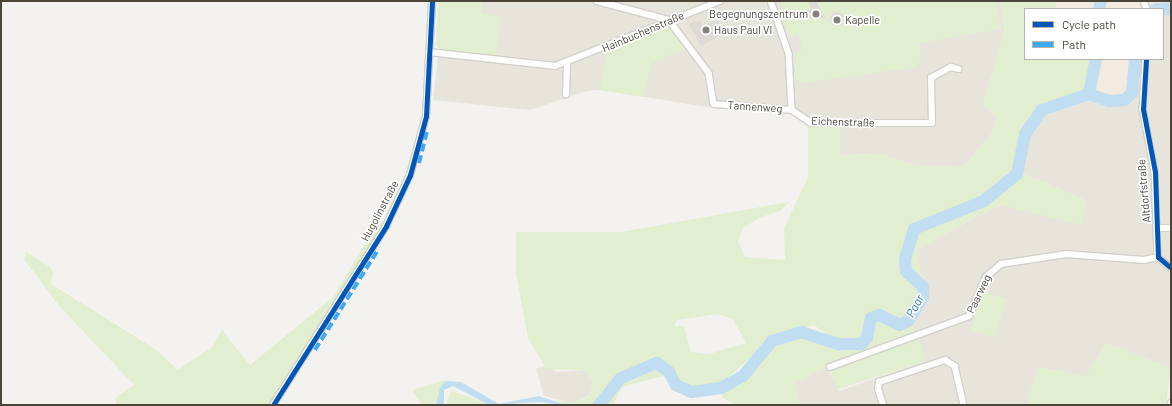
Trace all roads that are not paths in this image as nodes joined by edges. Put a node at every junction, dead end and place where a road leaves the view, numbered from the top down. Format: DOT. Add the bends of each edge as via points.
graph roads {
  1 [pos="432,1"];
  2 [pos="597,1"];
  3 [pos="720,1"];
  4 [pos="771,1"];
  5 [pos="669,20"];
  6 [pos="429,52"];
  7 [pos="1146,60"];
  8 [pos="567,64"];
  9 [pos="959,69"];
  10 [pos="566,95"];
  11 [pos="792,110"];
  12 [pos="1157,228"];
  13 [pos="1171,228"];
  14 [pos="1158,257"];
  15 [pos="1171,268"];
  16 [pos="830,366"];
  17 [pos="273,405"];
  18 [pos="883,405"];
  19 [pos="964,405"];
  1 -- 6 [label="street, Hugolinstraße"];
  2 -- 5 [label="street"];
  3 -- 5 [label="street, Hainbuchenstraße"];
  4 -- 11 [label="street" via="790,54"];
  5 -- 8 [label="street, Hainbuchenstraße"];
  5 -- 11 [label="street, Tannenweg" via="709,73 714,104"];
  6 -- 8 [label="street, Hainbuchenstraße" via="544,65"];
  6 -- 17 [label="street, Hugolinstraße" via="426,116 410,174 386,226"];
  7 -- 12 [label="street, Altdorfstraße" via="1143,109 1155,172"];
  8 -- 10 [label="street"];
  9 -- 11 [label="street, Eichenstraße" via="951,66 931,78 932,123 811,123"];
  12 -- 13 [label="street"];
  12 -- 14 [label="street, Altdorfstraße"];
  14 -- 15 [label="street"];
  14 -- 16 [label="street, Paarweg" via="1144,260 1066,254 1001,264 986,277 968,316"];
  18 -- 19 [label="street" via="878,389 879,382 945,360 955,366"];
}
